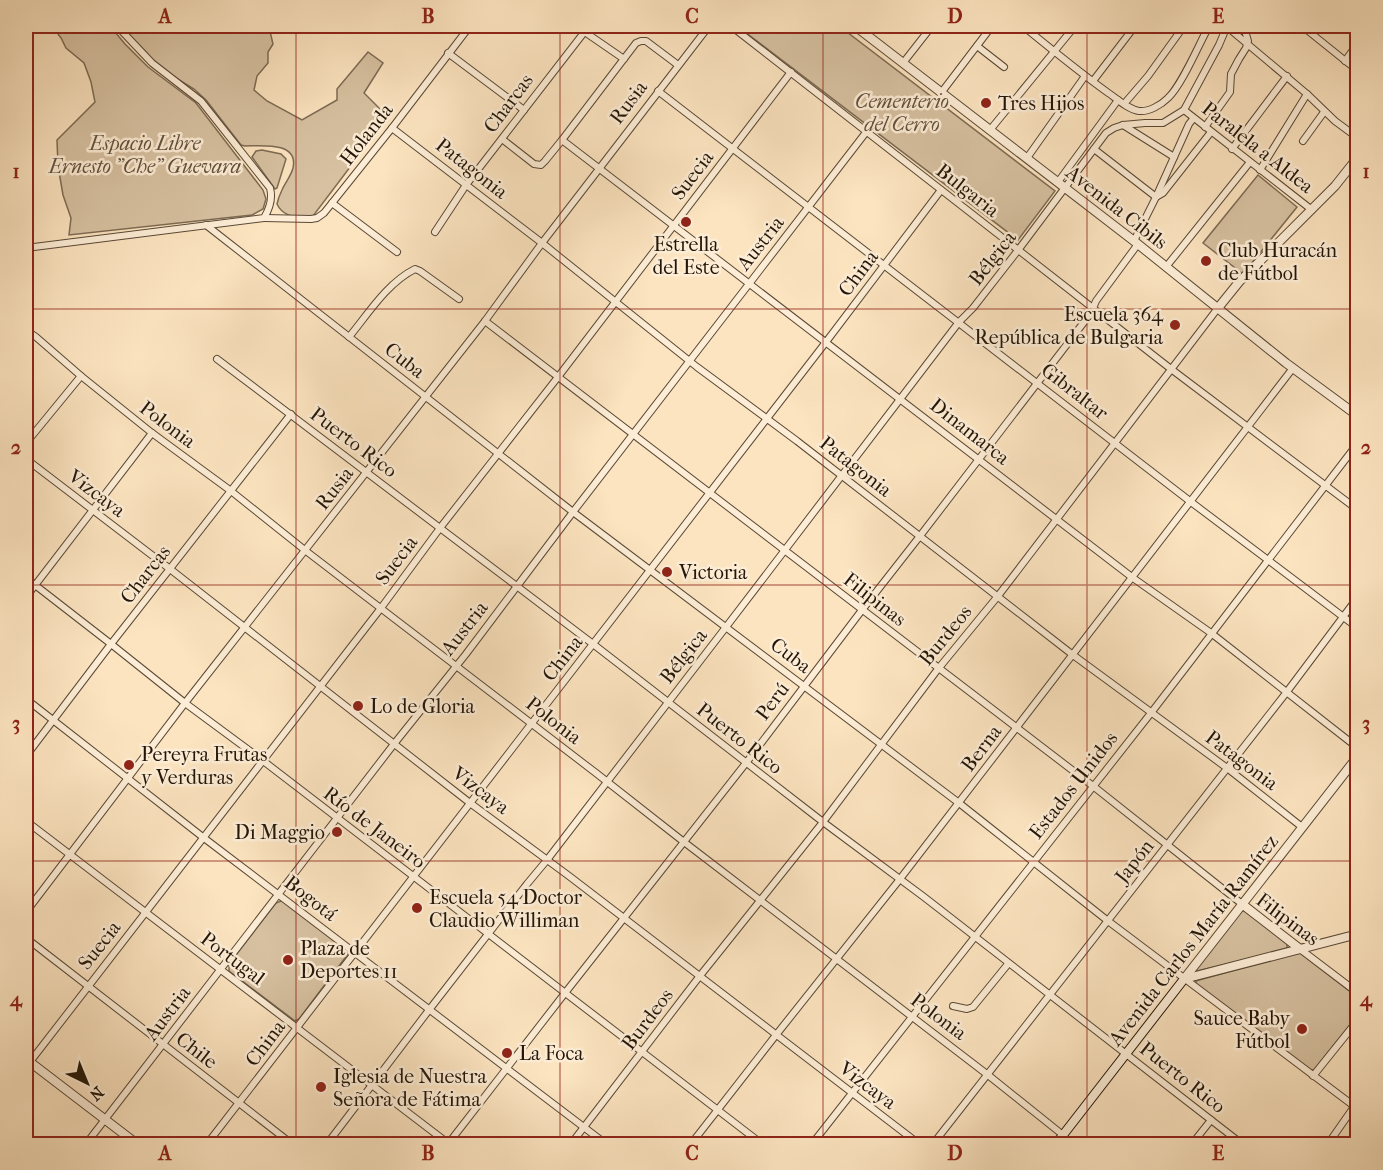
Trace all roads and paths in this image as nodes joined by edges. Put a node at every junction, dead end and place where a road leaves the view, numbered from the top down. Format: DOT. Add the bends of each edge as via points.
graph roads {
  1 [pos="117,26"];
  2 [pos="470,26"];
  3 [pos="576,26"];
  4 [pos="589,26"];
  5 [pos="709,26"];
  6 [pos="731,26"];
  7 [pos="855,26"];
  8 [pos="932,26"];
  9 [pos="992,26"];
  10 [pos="1023,26"];
  11 [pos="1074,26"];
  12 [pos="1135,26"];
  13 [pos="1184,26"];
  14 [pos="1209,26"];
  15 [pos="1227,26"];
  16 [pos="1249,26"];
  17 [pos="1302,26"];
  18 [pos="1312,28"];
  19 [pos="584,32"];
  20 [pos="1358,43"];
  21 [pos="1248,44"];
  22 [pos="977,46"];
  23 [pos="1054,51"];
  24 [pos="448,54"];
  25 [pos="624,59"];
  26 [pos="1346,62"];
  27 [pos="903,63"];
  28 [pos="678,65"];
  29 [pos="1004,67"];
  30 [pos="1358,71"];
  31 [pos="791,72"];
  32 [pos="1085,76"];
  33 [pos="1287,76"];
  34 [pos="1093,81"];
  35 [pos="658,91"];
  36 [pos="941,93"];
  37 [pos="1307,94"];
  38 [pos="1118,100"];
  39 [pos="1124,104"];
  40 [pos="524,110"];
  41 [pos="1184,111"];
  42 [pos="1324,112"];
  43 [pos="1193,119"];
  44 [pos="1123,125"];
  45 [pos="1205,127"];
  46 [pos="392,128"];
  47 [pos="990,130"];
  48 [pos="867,131"];
  49 [pos="1211,132"];
  50 [pos="1358,138"];
  51 [pos="502,139"];
  52 [pos="562,140"];
  53 [pos="1303,141"];
  54 [pos="733,148"];
  55 [pos="1094,149"];
  56 [pos="1232,149"];
  57 [pos="1174,157"];
  58 [pos="1358,157"];
  59 [pos="1027,158"];
  60 [pos="1250,162"];
  61 [pos="600,168"];
  62 [pos="1260,170"];
  63 [pos="1058,182"];
  64 [pos="466,185"];
  65 [pos="1066,188"];
  66 [pos="941,190"];
  67 [pos="1156,198"];
  68 [pos="333,203"];
  69 [pos="809,206"];
  70 [pos="1312,210"];
  71 [pos="264,218"];
  72 [pos="206,225"];
  73 [pos="674,225"];
  74 [pos="435,232"];
  75 [pos="542,243"];
  76 [pos="1136,243"];
  77 [pos="26,248"];
  78 [pos="1019,249"];
  79 [pos="397,252"];
  80 [pos="885,265"];
  81 [pos="1166,267"];
  82 [pos="750,283"];
  83 [pos="459,299"];
  84 [pos="616,301"];
  85 [pos="1093,308"];
  86 [pos="1218,308"];
  87 [pos="485,321"];
  88 [pos="959,322"];
  89 [pos="26,330"];
  90 [pos="349,337"];
  91 [pos="826,342"];
  92 [pos="217,359"];
  93 [pos="690,360"];
  94 [pos="1293,368"];
  95 [pos="1171,369"];
  96 [pos="81,376"];
  97 [pos="558,377"];
  98 [pos="1038,383"];
  99 [pos="426,397"];
  100 [pos="901,399"];
  101 [pos="291,414"];
  102 [pos="1358,416"];
  103 [pos="766,418"];
  104 [pos="1248,427"];
  105 [pos="152,434"];
  106 [pos="633,435"];
  107 [pos="26,443"];
  108 [pos="1358,443"];
  109 [pos="1114,444"];
  110 [pos="500,453"];
  111 [pos="26,459"];
  112 [pos="978,459"];
  113 [pos="367,472"];
  114 [pos="842,476"];
  115 [pos="1324,485"];
  116 [pos="231,491"];
  117 [pos="709,493"];
  118 [pos="1191,502"];
  119 [pos="93,510"];
  120 [pos="1358,510"];
  121 [pos="573,512"];
  122 [pos="1056,518"];
  123 [pos="440,528"];
  124 [pos="920,536"];
  125 [pos="306,551"];
  126 [pos="784,551"];
  127 [pos="1268,560"];
  128 [pos="170,569"];
  129 [pos="650,570"];
  130 [pos="26,578"];
  131 [pos="1133,578"];
  132 [pos="34,585"];
  133 [pos="517,587"];
  134 [pos="998,596"];
  135 [pos="26,597"];
  136 [pos="1358,597"];
  137 [pos="381,608"];
  138 [pos="862,610"];
  139 [pos="1342,617"];
  140 [pos="727,627"];
  141 [pos="244,628"];
  142 [pos="1358,628"];
  143 [pos="1211,633"];
  144 [pos="111,644"];
  145 [pos="593,644"];
  146 [pos="1073,655"];
  147 [pos="456,665"];
  148 [pos="938,669"];
  149 [pos="804,685"];
  150 [pos="320,687"];
  151 [pos="1286,693"];
  152 [pos="26,699"];
  153 [pos="668,703"];
  154 [pos="185,704"];
  155 [pos="1151,713"];
  156 [pos="53,720"];
  157 [pos="532,723"];
  158 [pos="1017,728"];
  159 [pos="394,744"];
  160 [pos="881,744"];
  161 [pos="1358,748"];
  162 [pos="26,756"];
  163 [pos="1358,756"];
  164 [pos="262,760"];
  165 [pos="746,763"];
  166 [pos="1227,768"];
  167 [pos="127,778"];
  168 [pos="607,782"];
  169 [pos="1093,786"];
  170 [pos="470,803"];
  171 [pos="959,803"];
  172 [pos="337,819"];
  173 [pos="26,821"];
  174 [pos="823,822"];
  175 [pos="1302,827"];
  176 [pos="204,838"];
  177 [pos="684,842"];
  178 [pos="1167,846"];
  179 [pos="69,854"];
  180 [pos="547,860"];
  181 [pos="1034,862"];
  182 [pos="413,877"];
  183 [pos="900,879"];
  184 [pos="279,894"];
  185 [pos="761,900"];
  186 [pos="1242,904"];
  187 [pos="26,912"];
  188 [pos="146,912"];
  189 [pos="623,918"];
  190 [pos="1108,921"];
  191 [pos="488,934"];
  192 [pos="1358,934"];
  193 [pos="26,938"];
  194 [pos="975,938"];
  195 [pos="1300,949"];
  196 [pos="354,952"];
  197 [pos="837,959"];
  198 [pos="1008,964"];
  199 [pos="221,969"];
  200 [pos="699,977"];
  201 [pos="1184,979"];
  202 [pos="88,986"];
  203 [pos="565,993"];
  204 [pos="1358,993"];
  205 [pos="1050,996"];
  206 [pos="953,1006"];
  207 [pos="429,1010"];
  208 [pos="912,1017"];
  209 [pos="1358,1020"];
  210 [pos="297,1028"];
  211 [pos="776,1035"];
  212 [pos="164,1046"];
  213 [pos="642,1052"];
  214 [pos="1125,1054"];
  215 [pos="27,1063"];
  216 [pos="506,1069"];
  217 [pos="988,1075"];
  218 [pos="1313,1076"];
  219 [pos="372,1085"];
  220 [pos="852,1093"];
  221 [pos="239,1104"];
  222 [pos="1356,1106"];
  223 [pos="717,1110"];
  224 [pos="105,1120"];
  225 [pos="1211,1120"];
  226 [pos="584,1128"];
  227 [pos="1063,1135"];
  228 [pos="86,1144"];
  229 [pos="137,1144"];
  230 [pos="207,1144"];
  231 [pos="292,1144"];
  232 [pos="327,1144"];
  233 [pos="449,1144"];
  234 [pos="571,1144"];
  235 [pos="606,1144"];
  236 [pos="691,1144"];
  237 [pos="762,1144"];
  238 [pos="812,1144"];
  239 [pos="920,1144"];
  240 [pos="933,1144"];
  241 [pos="1056,1144"];
  242 [pos="1192,1144"];
  243 [pos="1242,1144"];
  244 [pos="1328,1144"];
  1 -- 71 [label="street" via="152,63 201,101 270,188 272,200"];
  2 -- 24 [label="street, Holanda"];
  3 -- 19 [label="street"];
  4 -- 19 [label="street, Charcas"];
  5 -- 28 [label="street, Rusia"];
  6 -- 31 [label="street, Bulgaria"];
  7 -- 27 [label="street, Avenida Cibils"];
  8 -- 27 [label="street"];
  9 -- 22 [label="street"];
  10 -- 23 [label="street"];
  11 -- 23 [label="street"];
  12 -- 34 [label="street"];
  13 -- 39 [label="street"];
  14 -- 39 [label="street" via="1169,97 1144,111"];
  15 -- 21 [label="street"];
  15 -- 41 [label="street"];
  16 -- 21 [label="street"];
  17 -- 18 [label="street"];
  18 -- 26 [label="street"];
  19 -- 25 [label="street"];
  19 -- 40 [label="street, Charcas"];
  20 -- 26 [label="street"];
  21 -- 33 [label="street"];
  21 -- 45 [label="street" via="1231,74 1230,92"];
  22 -- 29 [label="street"];
  22 -- 36 [label="street"];
  23 -- 32 [label="street"];
  23 -- 47 [label="street"];
  24 -- 40 [label="street"];
  24 -- 46 [label="street, Holanda"];
  25 -- 28 [label="street" via="643,40"];
  25 -- 52 [label="street"];
  26 -- 30 [label="street"];
  27 -- 36 [label="street, Avenida Cibils"];
  28 -- 35 [label="street, Rusia"];
  31 -- 48 [label="street, Bulgaria"];
  31 -- 54 [label="street, Suecia"];
  32 -- 34 [label="street"];
  32 -- 59 [label="street"];
  33 -- 37 [label="street"];
  33 -- 56 [label="street"];
  34 -- 38 [label="street"];
  35 -- 54 [label="street, Gibraltar"];
  35 -- 61 [label="street, Rusia"];
  36 -- 47 [label="street, Avenida Cibils"];
  37 -- 42 [label="street"];
  37 -- 62 [label="street"];
  38 -- 39 [label="street"];
  38 -- 63 [label="street"];
  40 -- 51 [label="street, Charcas"];
  41 -- 43 [label="street, Paralela a Aldea"];
  41 -- 44 [label="street" via="1163,123"];
  42 -- 50 [label="street"];
  42 -- 53 [label="street"];
  43 -- 45 [label="street, Paralela a Aldea"];
  43 -- 57 [label="street"];
  44 -- 55 [label="street, Bélgica" via="1106,134"];
  44 -- 57 [label="street"];
  45 -- 49 [label="street, Paralela a Aldea"];
  46 -- 64 [label="street, Patagonia"];
  46 -- 68 [label="street, Holanda"];
  47 -- 59 [label="street, Avenida Cibils"];
  48 -- 66 [label="street, Bulgaria"];
  48 -- 69 [label="street, Austria"];
  49 -- 56 [label="street, Paralela a Aldea"];
  49 -- 67 [label="street"];
  51 -- 52 [label="street" via="534,164 541,165"];
  51 -- 64 [label="street, Charcas"];
  52 -- 61 [label="street, Dinamarca"];
  54 -- 69 [label="street, Gibraltar"];
  54 -- 73 [label="street, Suecia"];
  55 -- 65 [label="street, Bélgica"];
  55 -- 67 [label="street"];
  56 -- 60 [label="street, Paralela a Aldea"];
  57 -- 67 [label="street"];
  58 -- 70 [label="street, Burdeos"];
  59 -- 63 [label="street, Avenida Cibils"];
  60 -- 62 [label="street, Paralela a Aldea"];
  60 -- 81 [label="street"];
  61 -- 73 [label="street, Dinamarca"];
  61 -- 75 [label="street, Rusia"];
  62 -- 70 [label="street, Paralela a Aldea"];
  63 -- 65 [label="street, Avenida Cibils"];
  64 -- 74 [label="street, Charcas"];
  64 -- 75 [label="street, Patagonia"];
  65 -- 76 [label="street, Avenida Cibils"];
  65 -- 78 [label="street, Bélgica"];
  66 -- 78 [label="street, Bulgaria"];
  66 -- 80 [label="street, China"];
  67 -- 76 [label="street, Perú"];
  68 -- 71 [label="street, Holanda" via="314,219"];
  68 -- 79 [label="street"];
  69 -- 80 [label="street, Gibraltar"];
  69 -- 82 [label="street, Austria"];
  70 -- 86 [label="street, Burdeos"];
  71 -- 72 [label="street, Holanda"];
  72 -- 77 [label="street, Holanda"];
  72 -- 90 [label="street, Cuba"];
  73 -- 82 [label="street, Dinamarca"];
  73 -- 84 [label="street, Suecia"];
  75 -- 84 [label="street, Patagonia"];
  75 -- 87 [label="street, Rusia"];
  76 -- 81 [label="street, Avenida Cibils"];
  76 -- 85 [label="street, Perú"];
  78 -- 85 [label="street, Bulgaria"];
  78 -- 88 [label="street, Bélgica"];
  80 -- 88 [label="street, Gibraltar"];
  80 -- 91 [label="street, China"];
  81 -- 86 [label="street, Avenida Cibils"];
  82 -- 91 [label="street, Dinamarca"];
  82 -- 93 [label="street, Austria"];
  83 -- 90 [label="street" via="414,269 388,290"];
  84 -- 93 [label="street, Patagonia"];
  84 -- 97 [label="street, Suecia"];
  85 -- 95 [label="street, Bulgaria"];
  85 -- 98 [label="street, Perú"];
  86 -- 94 [label="street, Avenida Cibils"];
  86 -- 95 [label="street, Burdeos"];
  87 -- 97 [label="street, Filipinas"];
  87 -- 99 [label="street, Rusia"];
  88 -- 98 [label="street, Gibraltar"];
  88 -- 100 [label="street, Bélgica"];
  89 -- 96 [label="street, Polonia"];
  90 -- 99 [label="street, Cuba"];
  91 -- 100 [label="street, Dinamarca"];
  91 -- 103 [label="street, China"];
  92 -- 101 [label="street, Puerto Rico"];
  93 -- 103 [label="street, Patagonia"];
  93 -- 106 [label="street, Austria"];
  94 -- 102 [label="street, Avenida Cibils"];
  94 -- 104 [label="street, Berna"];
  95 -- 104 [label="street, Bulgaria"];
  95 -- 109 [label="street, Burdeos"];
  96 -- 105 [label="street, Polonia"];
  96 -- 107 [label="street"];
  97 -- 106 [label="street, Filipinas"];
  97 -- 110 [label="street, Suecia"];
  98 -- 109 [label="street, Gibraltar"];
  98 -- 112 [label="street, Perú"];
  99 -- 110 [label="street, Cuba"];
  99 -- 113 [label="street, Rusia"];
  100 -- 112 [label="street, Dinamarca"];
  100 -- 114 [label="street, Bélgica"];
  101 -- 113 [label="street, Puerto Rico"];
  101 -- 116 [label="street, Charcas"];
  103 -- 114 [label="street, Patagonia"];
  103 -- 117 [label="street, China"];
  104 -- 115 [label="street, Bulgaria"];
  104 -- 118 [label="street, Berna"];
  105 -- 116 [label="street, Polonia"];
  105 -- 119 [label="street"];
  106 -- 117 [label="street, Filipinas"];
  106 -- 121 [label="street, Austria"];
  108 -- 115 [label="street, Estados Unidos"];
  109 -- 118 [label="street, Gibraltar"];
  109 -- 122 [label="street, Burdeos"];
  110 -- 121 [label="street, Cuba"];
  110 -- 123 [label="street, Suecia"];
  111 -- 119 [label="street, Vizcaya"];
  112 -- 122 [label="street, Dinamarca"];
  112 -- 124 [label="street, Perú"];
  113 -- 123 [label="street, Puerto Rico"];
  113 -- 125 [label="street, Rusia"];
  114 -- 124 [label="street, Patagonia"];
  114 -- 126 [label="street, Bélgica"];
  115 -- 120 [label="street, Bulgaria"];
  115 -- 127 [label="street, Estados Unidos"];
  116 -- 125 [label="street, Polonia"];
  116 -- 128 [label="street, Charcas"];
  117 -- 126 [label="street, Filipinas"];
  117 -- 129 [label="street, China"];
  118 -- 127 [label="street, Gibraltar"];
  118 -- 131 [label="street, Berna"];
  119 -- 128 [label="street, Vizcaya"];
  119 -- 132 [label="street"];
  121 -- 129 [label="street, Cuba"];
  121 -- 133 [label="street, Austria"];
  122 -- 131 [label="street, Dinamarca"];
  122 -- 134 [label="street, Burdeos"];
  123 -- 133 [label="street, Puerto Rico"];
  123 -- 137 [label="street, Suecia"];
  124 -- 134 [label="street, Patagonia"];
  124 -- 138 [label="street, Perú"];
  125 -- 137 [label="street, Polonia"];
  125 -- 141 [label="street, Rusia"];
  126 -- 138 [label="street, Filipinas"];
  126 -- 140 [label="street, Bélgica"];
  127 -- 139 [label="street, Gibraltar"];
  127 -- 143 [label="street, Estados Unidos"];
  128 -- 141 [label="street, Vizcaya"];
  128 -- 144 [label="street, Charcas"];
  129 -- 140 [label="street, Cuba"];
  129 -- 145 [label="street, China"];
  130 -- 132 [label="street, Río de Janeiro"];
  131 -- 143 [label="street, Dinamarca"];
  131 -- 146 [label="street, Berna"];
  132 -- 135 [label="street"];
  132 -- 144 [label="street, Río de Janeiro"];
  133 -- 145 [label="street, Puerto Rico"];
  133 -- 147 [label="street, Austria"];
  134 -- 146 [label="street, Patagonia"];
  134 -- 148 [label="street, Burdeos"];
  136 -- 139 [label="street, Japón"];
  137 -- 147 [label="street, Polonia"];
  137 -- 150 [label="street, Suecia"];
  138 -- 148 [label="street, Filipinas"];
  138 -- 149 [label="street, Perú"];
  139 -- 142 [label="street, Gibraltar"];
  139 -- 151 [label="street, Japón"];
  140 -- 149 [label="street, Cuba"];
  140 -- 153 [label="street, Bélgica"];
  141 -- 150 [label="street, Vizcaya"];
  141 -- 154 [label="street, Rusia"];
  143 -- 151 [label="street, Dinamarca"];
  143 -- 155 [label="street, Estados Unidos"];
  144 -- 154 [label="street, Río de Janeiro"];
  144 -- 156 [label="street, Charcas"];
  145 -- 153 [label="street, Puerto Rico"];
  145 -- 157 [label="street, China"];
  146 -- 155 [label="street, Patagonia"];
  146 -- 158 [label="street, Berna"];
  147 -- 157 [label="street, Polonia"];
  147 -- 159 [label="street, Austria"];
  148 -- 158 [label="street, Filipinas"];
  148 -- 160 [label="street, Burdeos"];
  149 -- 160 [label="street, Cuba"];
  149 -- 165 [label="street, Perú"];
  150 -- 159 [label="street, Vizcaya"];
  150 -- 164 [label="street, Suecia"];
  151 -- 161 [label="street, Dinamarca"];
  151 -- 166 [label="street, Japón"];
  152 -- 156 [label="street, Bogotá"];
  153 -- 165 [label="street, Puerto Rico"];
  153 -- 168 [label="street, Bélgica"];
  154 -- 164 [label="street, Río de Janeiro"];
  154 -- 167 [label="street, Rusia"];
  155 -- 166 [label="street, Patagonia"];
  155 -- 169 [label="street, Estados Unidos"];
  156 -- 162 [label="street, Charcas"];
  156 -- 167 [label="street, Bogotá"];
  157 -- 168 [label="street, Polonia"];
  157 -- 170 [label="street, China"];
  158 -- 169 [label="street, Filipinas"];
  158 -- 171 [label="street, Berna"];
  159 -- 170 [label="street, Vizcaya"];
  159 -- 172 [label="street, Austria"];
  160 -- 171 [label="street, Cuba"];
  160 -- 174 [label="street, Burdeos"];
  163 -- 175 [label="street, Avenida Carlos María Ramírez"];
  164 -- 172 [label="street, Río de Janeiro"];
  164 -- 176 [label="street, Suecia"];
  165 -- 174 [label="street, Puerto Rico"];
  165 -- 177 [label="street, Perú"];
  166 -- 175 [label="street, Patagonia"];
  166 -- 178 [label="street, Japón"];
  167 -- 176 [label="street, Bogotá"];
  167 -- 179 [label="street, Rusia"];
  168 -- 177 [label="street, Polonia"];
  168 -- 180 [label="street, Bélgica"];
  169 -- 178 [label="street, Filipinas"];
  169 -- 181 [label="street, Estados Unidos"];
  170 -- 180 [label="street, Vizcaya"];
  170 -- 182 [label="street, China"];
  171 -- 181 [label="street, Cuba"];
  171 -- 183 [label="street, Berna"];
  172 -- 182 [label="street, Río de Janeiro"];
  172 -- 184 [label="street, Austria"];
  173 -- 179 [label="street, Portugal"];
  174 -- 183 [label="street, Puerto Rico"];
  174 -- 185 [label="street, Burdeos"];
  175 -- 186 [label="street, Avenida Carlos María Ramírez"];
  176 -- 184 [label="street, Bogotá"];
  176 -- 188 [label="street, Suecia"];
  177 -- 185 [label="street, Polonia"];
  177 -- 189 [label="street, Perú"];
  178 -- 186 [label="street, Filipinas"];
  178 -- 190 [label="street, Japón"];
  179 -- 187 [label="street, Rusia"];
  179 -- 188 [label="street, Portugal"];
  180 -- 189 [label="street, Vizcaya"];
  180 -- 191 [label="street, Bélgica"];
  181 -- 190 [label="street, Cuba"];
  181 -- 194 [label="street, Estados Unidos"];
  182 -- 191 [label="street, Río de Janeiro"];
  182 -- 196 [label="street, China"];
  183 -- 194 [label="street, Puerto Rico"];
  183 -- 197 [label="street, Berna"];
  184 -- 196 [label="street, Bogotá"];
  184 -- 199 [label="street, Austria"];
  185 -- 197 [label="street, Polonia"];
  185 -- 200 [label="street, Burdeos"];
  186 -- 195 [label="street, Filipinas"];
  186 -- 201 [label="street, Avenida Carlos María Ramírez"];
  188 -- 199 [label="street, Portugal"];
  188 -- 202 [label="street, Suecia"];
  189 -- 200 [label="street, Vizcaya"];
  189 -- 203 [label="street, Perú"];
  190 -- 201 [label="street, Cuba"];
  190 -- 205 [label="street, Japón"];
  191 -- 203 [label="street, Río de Janeiro"];
  191 -- 207 [label="street, Bélgica"];
  192 -- 195 [label="street"];
  193 -- 202 [label="street, Chile"];
  194 -- 198 [label="street, Puerto Rico"];
  194 -- 208 [label="street, Estados Unidos"];
  195 -- 201 [label="street"];
  195 -- 204 [label="street, Filipinas"];
  196 -- 207 [label="street, Bogotá"];
  196 -- 210 [label="street, China"];
  197 -- 208 [label="street, Polonia"];
  197 -- 211 [label="street, Berna"];
  198 -- 205 [label="street, Puerto Rico"];
  198 -- 206 [label="street" via="974,1007"];
  199 -- 210 [label="street, Portugal"];
  199 -- 212 [label="street, Austria"];
  200 -- 211 [label="street, Vizcaya"];
  200 -- 213 [label="street, Burdeos"];
  201 -- 214 [label="main road, Avenida Carlos María Ramírez"];
  201 -- 218 [label="street, Cuba"];
  202 -- 212 [label="street, Chile"];
  202 -- 215 [label="street, Suecia"];
  203 -- 213 [label="street, Río de Janeiro"];
  203 -- 216 [label="street, Perú"];
  205 -- 214 [label="street, Puerto Rico"];
  205 -- 217 [label="street, Japón"];
  207 -- 216 [label="street, Bogotá"];
  207 -- 219 [label="street, Bélgica"];
  208 -- 217 [label="street, Polonia"];
  208 -- 220 [label="street, Estados Unidos"];
  209 -- 218 [label="street"];
  210 -- 219 [label="street, Portugal"];
  210 -- 221 [label="street, China"];
  211 -- 220 [label="street, Vizcaya"];
  211 -- 223 [label="street, Berna"];
  212 -- 221 [label="street, Chile"];
  212 -- 224 [label="street, Austria"];
  213 -- 223 [label="street, Río de Janeiro"];
  213 -- 226 [label="street, Burdeos"];
  214 -- 225 [label="street, Puerto Rico"];
  214 -- 227 [label="main road, Avenida Carlos María Ramírez"];
  215 -- 224 [label="street"];
  216 -- 226 [label="street, Bogotá"];
  216 -- 233 [label="street, Perú"];
  217 -- 227 [label="street, Polonia"];
  217 -- 240 [label="street, Japón"];
  218 -- 222 [label="street, Cuba"];
  219 -- 232 [label="street, Bélgica"];
  219 -- 233 [label="street, Portugal"];
  220 -- 238 [label="street, Estados Unidos"];
  220 -- 239 [label="street, Vizcaya"];
  221 -- 230 [label="street, China"];
  221 -- 231 [label="street, Chile"];
  222 -- 244 [label="street"];
  223 -- 236 [label="street, Berna"];
  223 -- 237 [label="street, Río de Janeiro"];
  224 -- 228 [label="street, Austria"];
  224 -- 229 [label="street"];
  225 -- 242 [label="street"];
  225 -- 243 [label="street, Puerto Rico"];
  226 -- 234 [label="street, Burdeos"];
  226 -- 235 [label="street, Bogotá"];
  227 -- 241 [label="main road, Avenida Carlos María Ramírez"];
}
